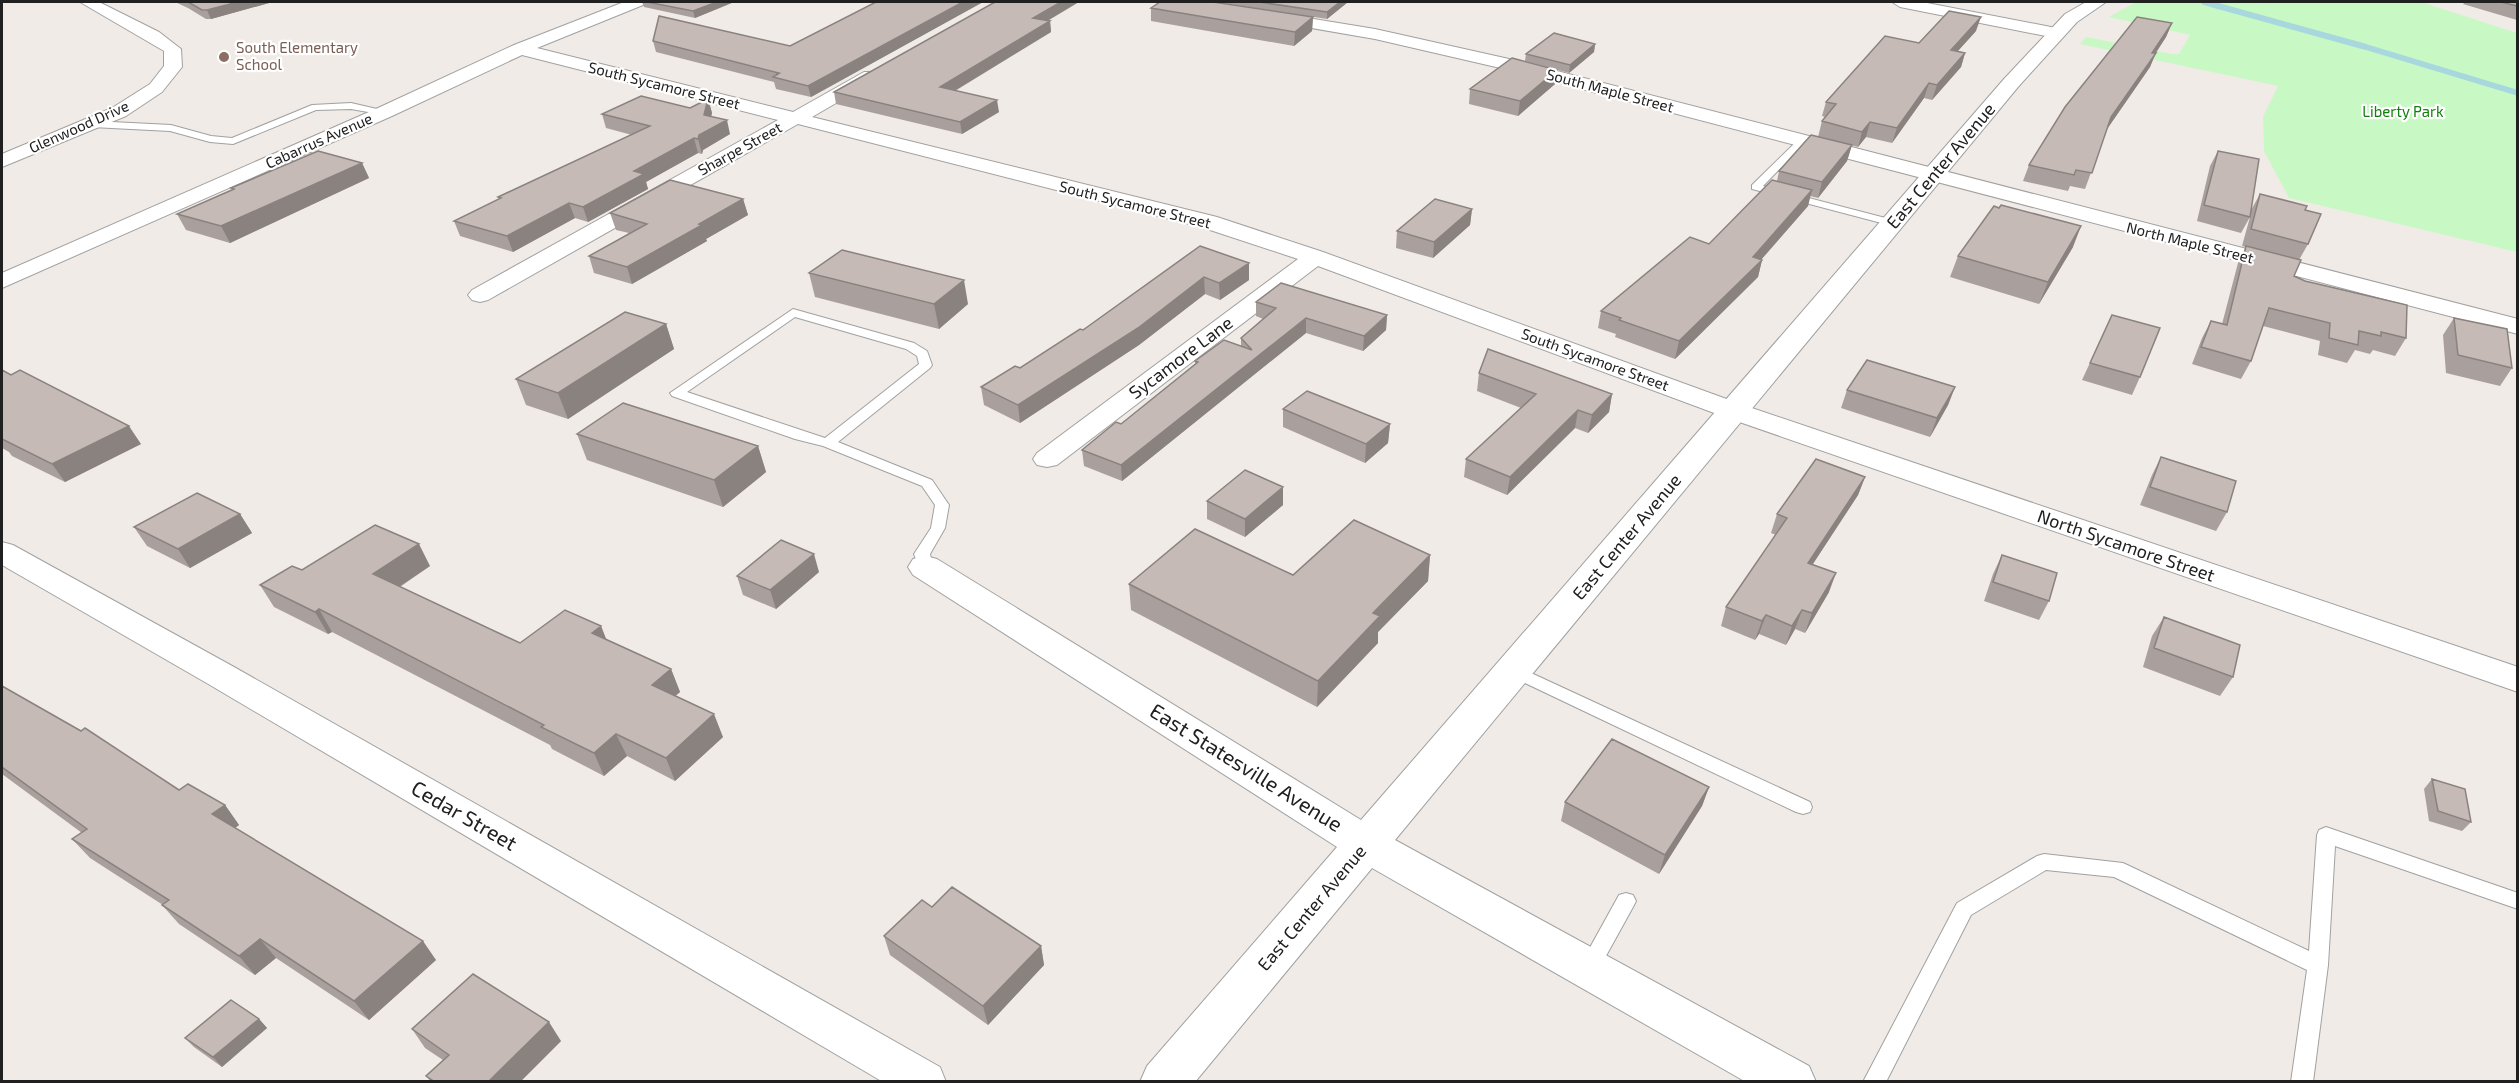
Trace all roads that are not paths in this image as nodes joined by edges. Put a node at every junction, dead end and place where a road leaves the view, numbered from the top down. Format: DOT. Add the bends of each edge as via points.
graph roads {
  1 [pos="88,2"];
  2 [pos="637,2"];
  3 [pos="1900,2"];
  4 [pos="2097,2"];
  5 [pos="1248,13"];
  6 [pos="2056,33"];
  7 [pos="520,49"];
  8 [pos="887,66"];
  9 [pos="385,112"];
  10 [pos="794,119"];
  11 [pos="92,124"];
  12 [pos="1801,142"];
  13 [pos="2,161"];
  14 [pos="1932,176"];
  15 [pos="1893,223"];
  16 [pos="1315,257"];
  17 [pos="2,281"];
  18 [pos="480,295"];
  19 [pos="2517,327"];
  20 [pos="1734,411"];
  21 [pos="828,443"];
  22 [pos="1047,459"];
  23 [pos="2,552"];
  24 [pos="925,567"];
  25 [pos="1514,671"];
  26 [pos="2517,680"];
  27 [pos="1803,807"];
  28 [pos="1366,844"];
  29 [pos="1626,901"];
  30 [pos="2517,901"];
  31 [pos="2318,965"];
  32 [pos="1589,968"];
  33 [pos="924,1082"];
  34 [pos="1164,1082"];
  35 [pos="1792,1082"];
  36 [pos="1874,1082"];
  37 [pos="2302,1082"];
  1 -- 11 [label="street, Glenwood Drive" via="172,49 173,67 156,88"];
  2 -- 7 [label="street, Cabarrus Avenue"];
  3 -- 6 [label="street"];
  4 -- 6 [label="street, East Center Avenue"];
  5 -- 12 [label="street, South Maple Street" via="1453,50"];
  6 -- 14 [label="street, East Center Avenue"];
  7 -- 9 [label="street, Cabarrus Avenue"];
  7 -- 10 [label="street, South Sycamore Street"];
  8 -- 10 [label="street, Sharpe Street"];
  9 -- 11 [label="lane" via="351,106 315,107 233,141 171,128"];
  9 -- 17 [label="street, Cabarrus Avenue"];
  10 -- 16 [label="street, South Sycamore Street" via="1209,222"];
  10 -- 18 [label="street, Sharpe Street"];
  11 -- 13 [label="street, Glenwood Drive"];
  12 -- 14 [label="street, South Maple Street"];
  12 -- 15 [label="lane" via="1756,187"];
  14 -- 15 [label="street, East Center Avenue"];
  14 -- 19 [label="street, North Maple Street"];
  15 -- 20 [label="street, East Center Avenue"];
  16 -- 20 [label="street, South Sycamore Street"];
  16 -- 22 [label="street, Sycamore Lane"];
  20 -- 25 [label="street, East Center Avenue"];
  20 -- 26 [label="street, North Sycamore Street"];
  21 -- 21 [label="lane" via="926,365 923,354 910,346 793,313 677,393"];
  21 -- 24 [label="lane" via="927,483 942,505 938,528 922,554"];
  23 -- 33 [label="street, Cedar Street"];
  24 -- 28 [label="street, East Statesville Avenue"];
  25 -- 27 [label="lane"];
  25 -- 28 [label="street, East Center Avenue"];
  28 -- 32 [label="street, East Statesville Avenue"];
  28 -- 34 [label="street, East Center Avenue"];
  29 -- 32 [label="lane"];
  30 -- 31 [label="lane" via="2326,835"];
  31 -- 36 [label="lane" via="2116,869 2044,862 1964,909"];
  31 -- 37 [label="lane"];
  32 -- 35 [label="street, East Statesville Avenue"];
}
